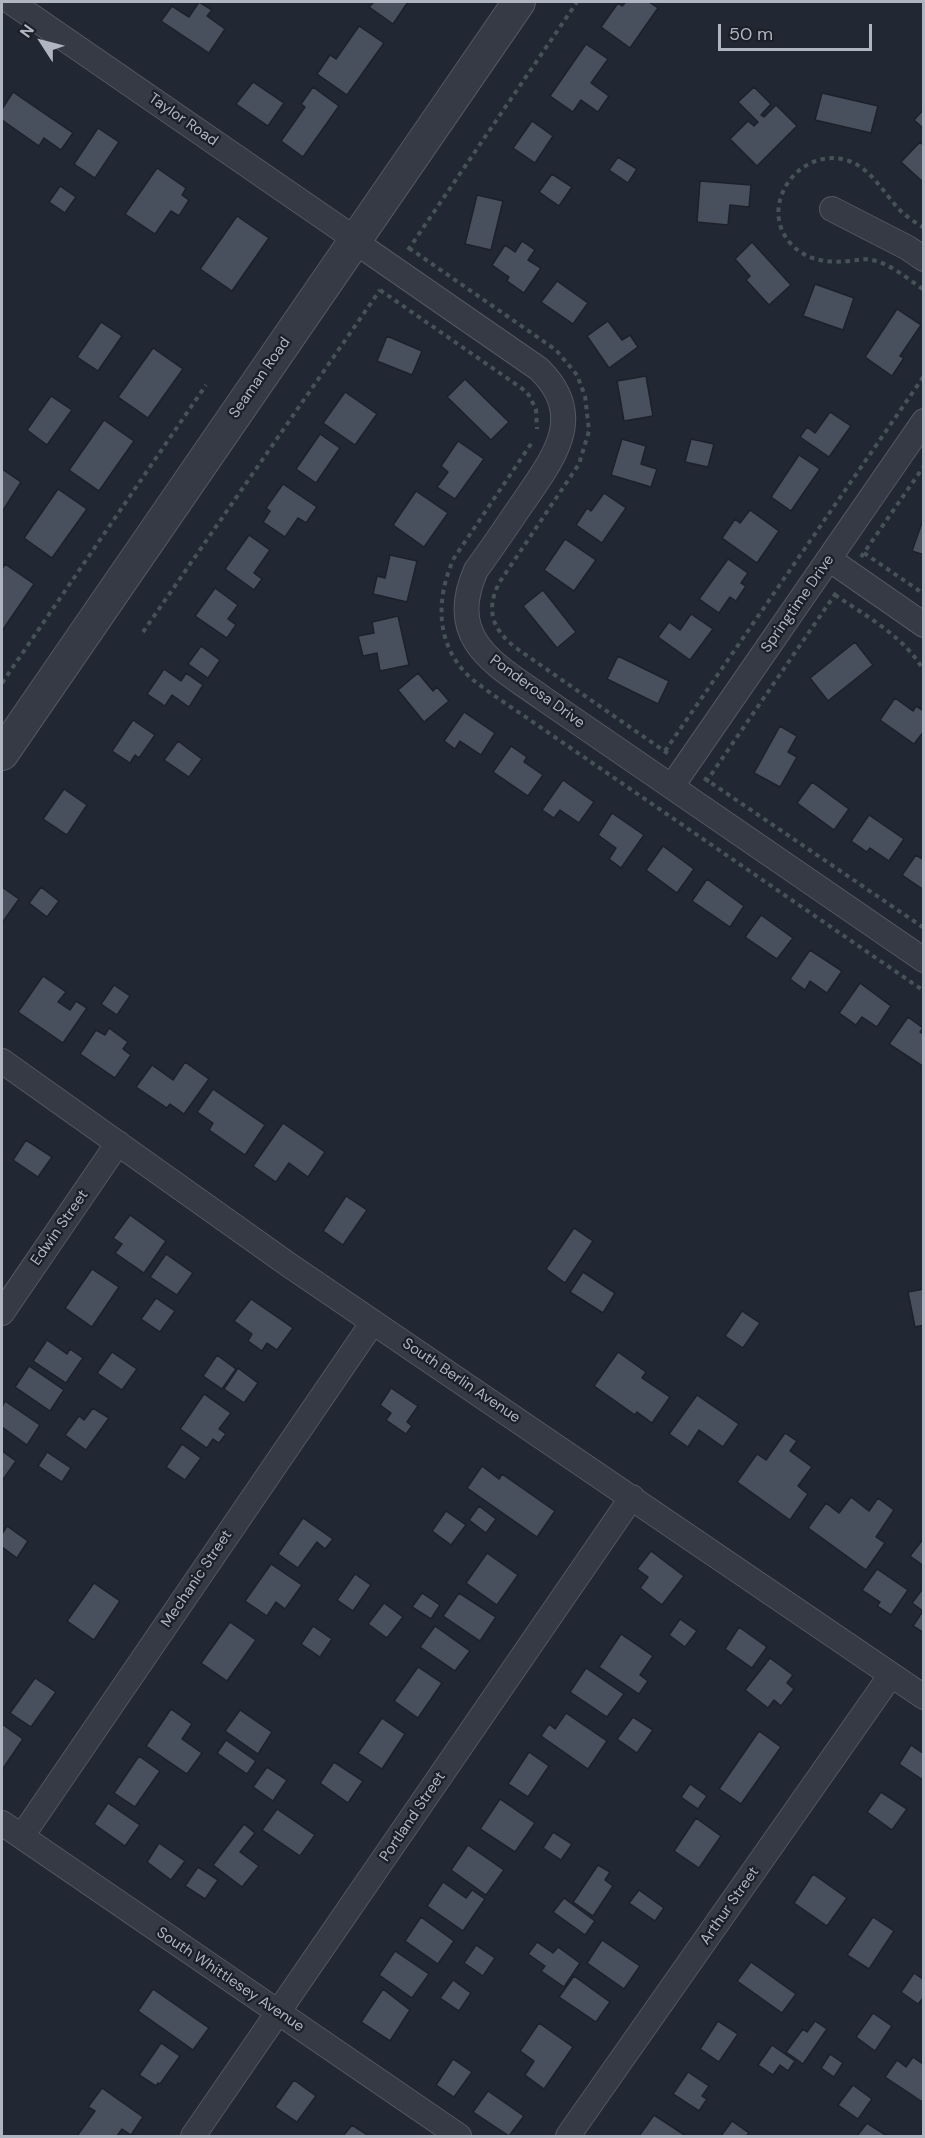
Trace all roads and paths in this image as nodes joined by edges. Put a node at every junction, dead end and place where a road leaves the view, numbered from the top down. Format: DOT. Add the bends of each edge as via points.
graph roads {
  1 [pos="11,2"];
  2 [pos="519,2"];
  3 [pos="577,2"];
  4 [pos="832,209"];
  5 [pos="355,240"];
  6 [pos="409,248"];
  7 [pos="405,254"];
  8 [pos="924,259"];
  9 [pos="384,284"];
  10 [pos="380,290"];
  11 [pos="924,375"];
  12 [pos="206,385"];
  13 [pos="924,421"];
  14 [pos="536,435"];
  15 [pos="533,441"];
  16 [pos="924,466"];
  17 [pos="829,559"];
  18 [pos="924,594"];
  19 [pos="924,625"];
  20 [pos="143,633"];
  21 [pos="924,671"];
  22 [pos="2,683"];
  23 [pos="665,751"];
  24 [pos="2,754"];
  25 [pos="686,765"];
  26 [pos="707,780"];
  27 [pos="672,786"];
  28 [pos="691,800"];
  29 [pos="676,820"];
  30 [pos="924,928"];
  31 [pos="924,960"];
  32 [pos="924,991"];
  33 [pos="2,1061"];
  34 [pos="118,1143"];
  35 [pos="2,1313"];
  36 [pos="373,1322"];
  37 [pos="632,1497"];
  38 [pos="891,1675"];
  39 [pos="924,1697"];
  40 [pos="2,1823"];
  41 [pos="22,1836"];
  42 [pos="278,2013"];
  43 [pos="193,2136"];
  44 [pos="459,2136"];
  45 [pos="568,2136"];
  1 -- 5 [label="street, Taylor Road"];
  2 -- 5 [label="street, Seaman Road"];
  3 -- 6 [label="path"];
  4 -- 8 [label="street"];
  5 -- 24 [label="street, Seaman Road"];
  5 -- 27 [label="street, Ponderosa Drive" via="539,369 555,387 563,421 560,444 476,570 467,596 469,626 490,660"];
  6 -- 7 [label="path"];
  6 -- 23 [label="path" via="556,350 578,375 585,396 589,431 583,453 572,476 499,583 492,600 496,627 516,648"];
  9 -- 10 [label="path"];
  10 -- 14 [label="path" via="527,393 537,417"];
  10 -- 20 [label="path"];
  11 -- 23 [label="path"];
  12 -- 22 [label="path"];
  13 -- 17 [label="street, Springtime Drive"];
  15 -- 29 [label="path" via="447,574 441,613 450,649 472,679"];
  16 -- 18 [label="path" via="864,553"];
  17 -- 19 [label="street"];
  17 -- 25 [label="street, Springtime Drive"];
  21 -- 26 [label="path" via="905,646 835,595"];
  23 -- 25 [label="path"];
  25 -- 26 [label="path"];
  25 -- 27 [label="street, Springtime Drive"];
  26 -- 28 [label="path"];
  26 -- 30 [label="path"];
  27 -- 28 [label="street, Ponderosa Drive"];
  28 -- 29 [label="path"];
  28 -- 31 [label="street, Ponderosa Drive"];
  29 -- 32 [label="path"];
  33 -- 34 [label="street, South Berlin Avenue"];
  34 -- 35 [label="street, Edwin Street"];
  34 -- 36 [label="street, South Berlin Avenue"];
  36 -- 37 [label="street, South Berlin Avenue"];
  36 -- 41 [label="street, Mechanic Street"];
  37 -- 38 [label="street, South Berlin Avenue"];
  37 -- 42 [label="street, Portland Street"];
  38 -- 39 [label="street, South Berlin Avenue"];
  38 -- 45 [label="street, Arthur Street"];
  40 -- 41 [label="street, South Whittlesey Avenue"];
  41 -- 42 [label="street, South Whittlesey Avenue"];
  42 -- 43 [label="street, Portland Street"];
  42 -- 44 [label="street, South Whittlesey Avenue"];
}
